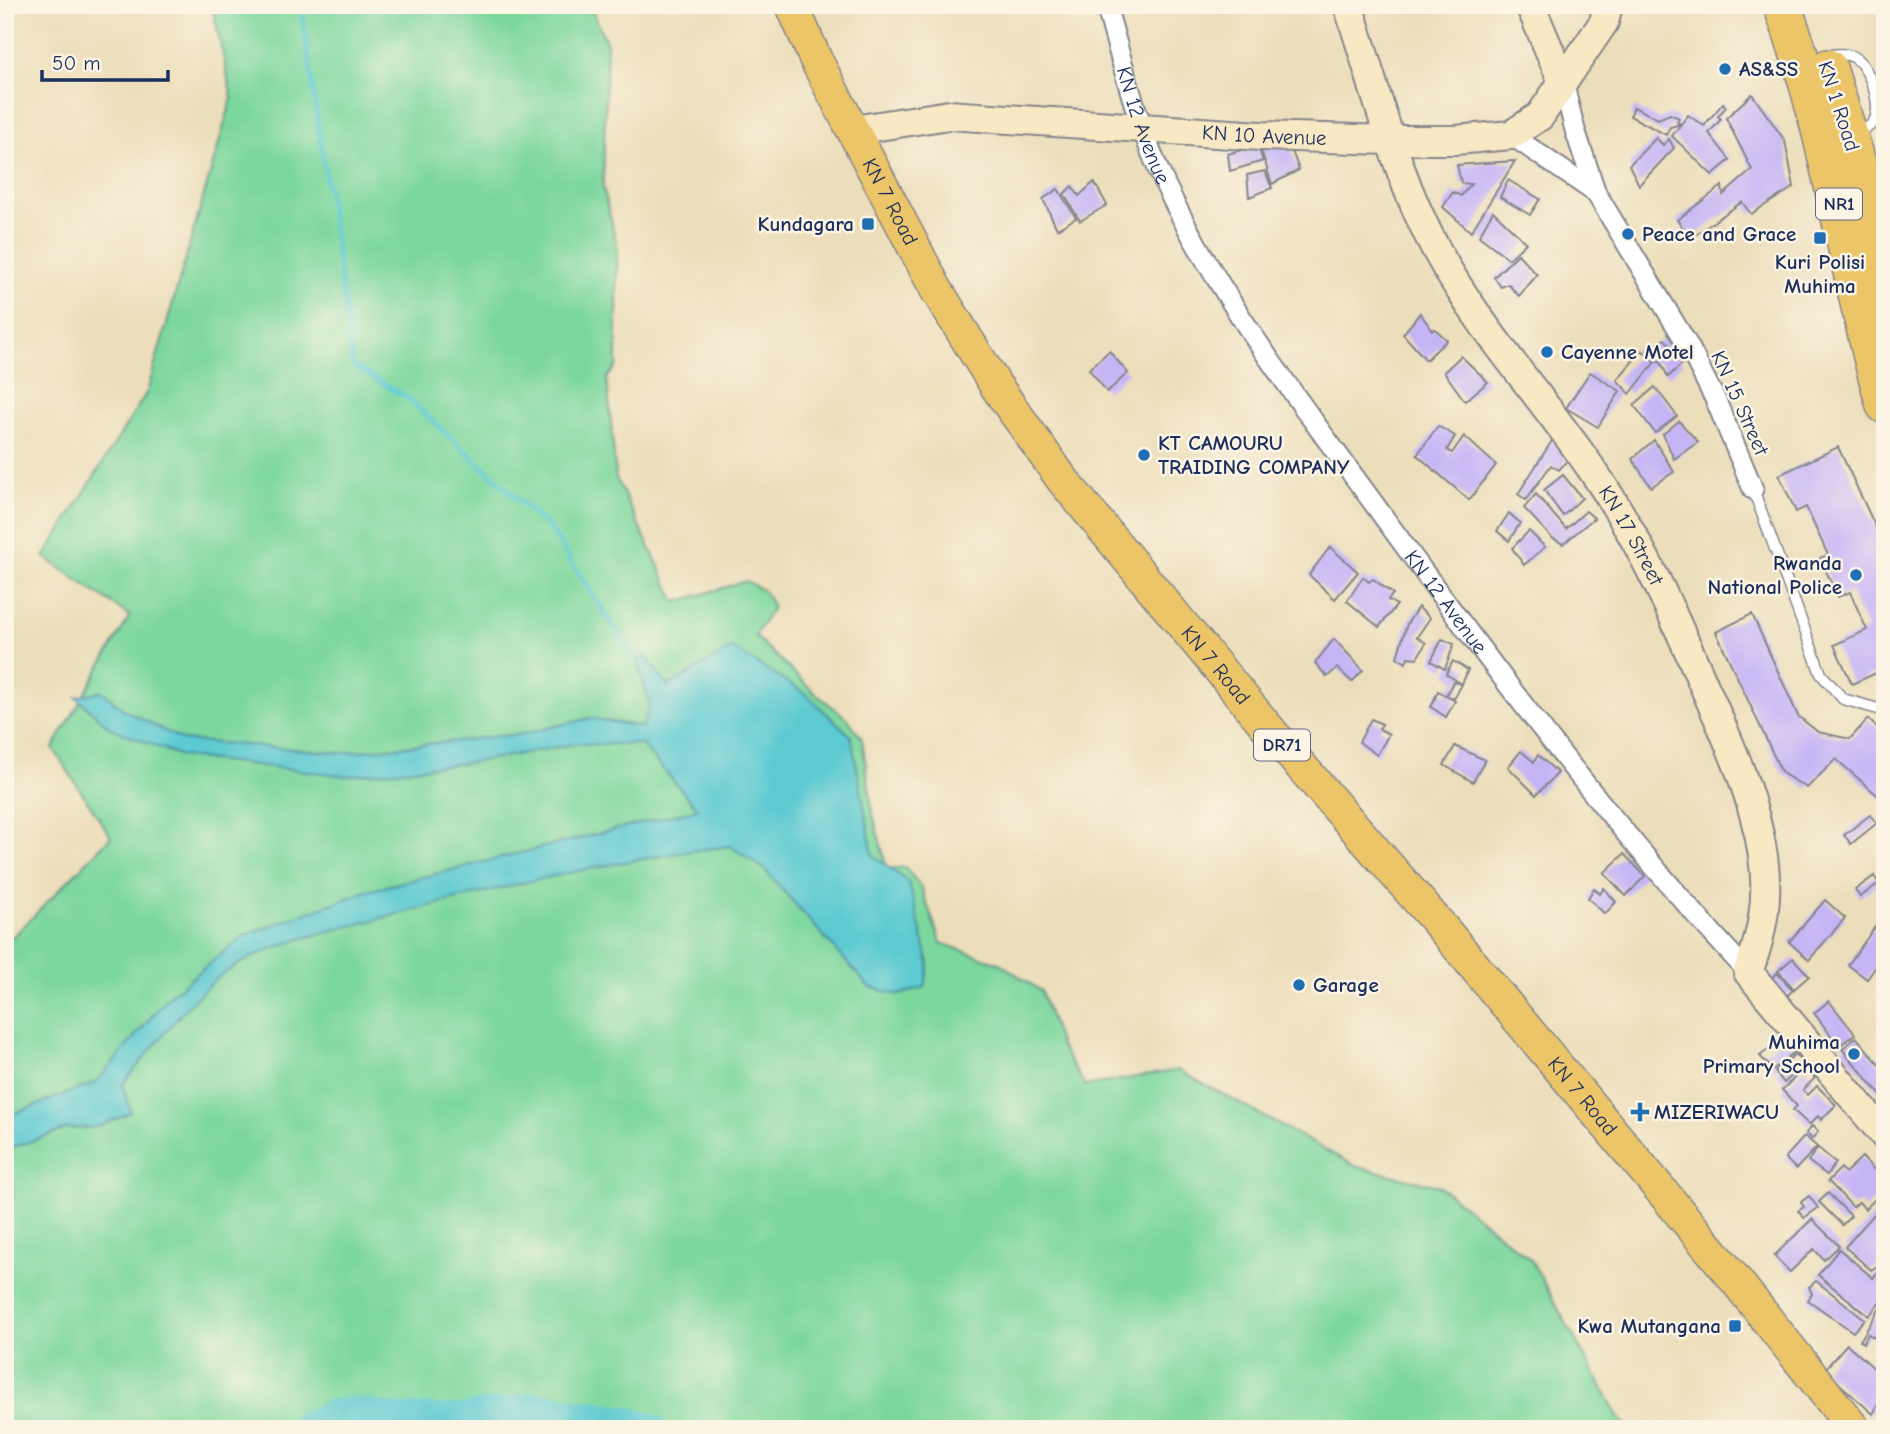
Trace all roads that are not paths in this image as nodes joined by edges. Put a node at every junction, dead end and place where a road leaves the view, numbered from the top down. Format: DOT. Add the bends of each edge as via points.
graph roads {
  1 [pos="792,5"];
  2 [pos="1106,5"];
  3 [pos="1348,5"];
  4 [pos="1530,5"];
  5 [pos="1608,5"];
  6 [pos="1782,5"];
  7 [pos="1804,5"];
  8 [pos="1563,82"];
  9 [pos="1144,129"];
  10 [pos="853,130"];
  11 [pos="1511,135"];
  12 [pos="1388,140"];
  13 [pos="1596,193"];
  14 [pos="1885,291"];
  15 [pos="1885,405"];
  16 [pos="1753,489"];
  17 [pos="1885,711"];
  18 [pos="1748,972"];
  19 [pos="1885,1136"];
  20 [pos="1854,1429"];
  1 -- 10 [label="main road, KN 7 Road / DR71"];
  2 -- 9 [label="street, KN 12 Avenue"];
  3 -- 12 [label="street, KN 17 Street"];
  4 -- 8 [label="street"];
  5 -- 8 [label="street, KN 10 Avenue" via="1604,22"];
  6 -- 15 [label="highway, KN 1 Road / NR1" via="1831,167"];
  7 -- 14 [label="highway, KN 1 Road / NR1" via="1850,136"];
  8 -- 11 [label="street, KN 10 Avenue" via="1540,116"];
  8 -- 13 [label="street, KN 15 Street"];
  9 -- 10 [label="street, KN 10 Avenue" via="949,116"];
  9 -- 12 [label="street, KN 10 Avenue"];
  9 -- 18 [label="street, KN 12 Avenue" via="1185,225 1312,419 1550,741 1633,844"];
  10 -- 20 [label="main road, KN 7 Road / DR71" via="936,289 996,386 1062,479 1730,1273"];
  11 -- 12 [label="street, KN 10 Avenue" via="1455,141"];
  11 -- 13 [label="street, KN 15 Street"];
  12 -- 18 [label="street, KN 17 Street" via="1412,202 1462,294 1599,479 1642,554 1738,763 1763,855 1766,900 1760,939"];
  13 -- 16 [label="street, KN 15 Street" via="1689,347"];
  16 -- 17 [label="lane" via="1821,674 1843,699"];
  18 -- 19 [label="street, KN 12 Avenue"];
}
